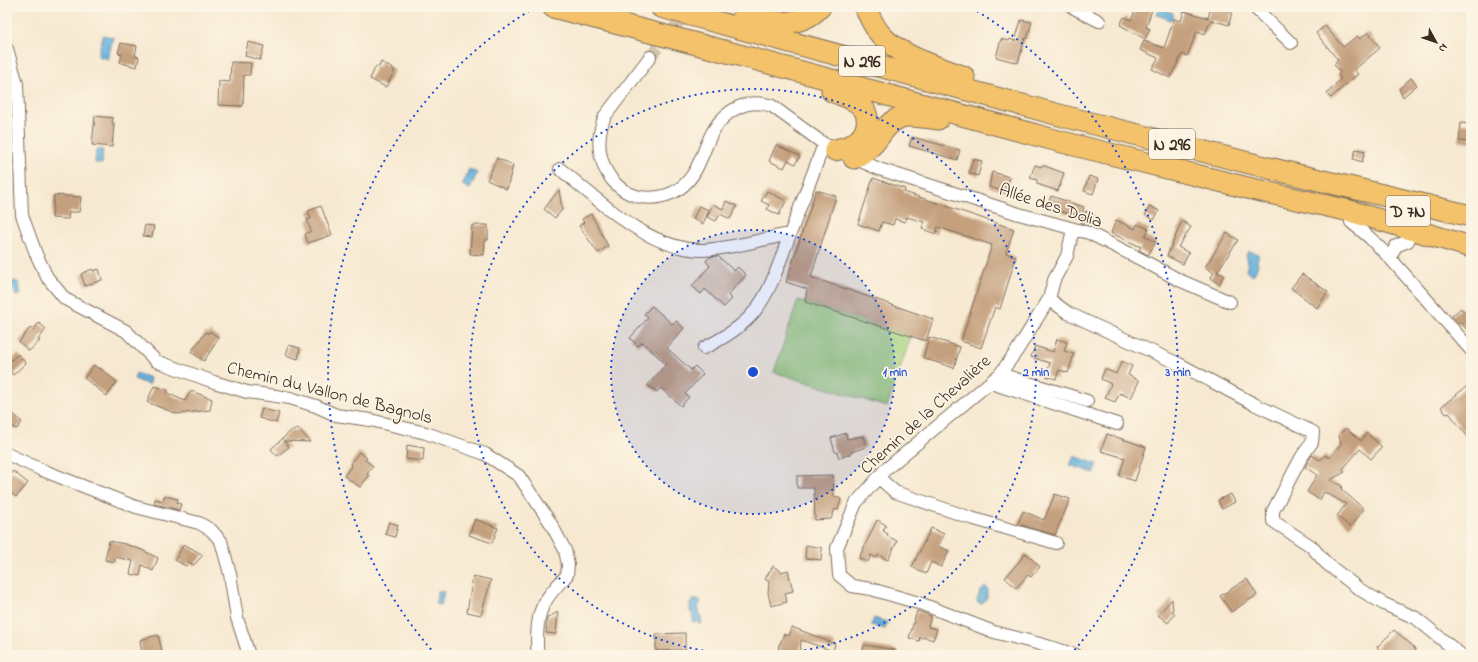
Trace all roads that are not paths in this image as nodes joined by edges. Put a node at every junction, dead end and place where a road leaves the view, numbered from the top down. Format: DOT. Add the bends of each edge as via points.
graph roads {
  1 [pos="553,7"];
  2 [pos="661,7"];
  3 [pos="686,7"];
  4 [pos="820,7"];
  5 [pos="865,7"];
  6 [pos="1072,7"];
  7 [pos="1254,7"];
  8 [pos="1099,21"];
  9 [pos="1292,43"];
  10 [pos="7,49"];
  11 [pos="720,50"];
  12 [pos="650,58"];
  13 [pos="1063,116"];
  14 [pos="1062,142"];
  15 [pos="830,147"];
  16 [pos="854,158"];
  17 [pos="560,169"];
  18 [pos="1281,172"];
  19 [pos="1252,189"];
  20 [pos="1471,216"];
  21 [pos="1351,222"];
  22 [pos="1073,229"];
  23 [pos="1471,230"];
  24 [pos="790,234"];
  25 [pos="1408,241"];
  26 [pos="1471,248"];
  27 [pos="1390,258"];
  28 [pos="1471,262"];
  29 [pos="1049,299"];
  30 [pos="1230,302"];
  31 [pos="704,348"];
  32 [pos="1471,350"];
  33 [pos="1000,374"];
  34 [pos="991,383"];
  35 [pos="1087,401"];
  36 [pos="1117,424"];
  37 [pos="7,454"];
  38 [pos="879,478"];
  39 [pos="1056,543"];
  40 [pos="249,655"];
  41 [pos="538,655"];
  42 [pos="1076,655"];
  43 [pos="1461,655"];
  1 -- 11 [label="highway, N 296"];
  2 -- 13 [label="highway, N 296"];
  3 -- 4 [label="highway" via="787,23 799,21"];
  5 -- 13 [label="highway" via="882,36 899,50"];
  6 -- 8 [label="street"];
  7 -- 9 [label="street"];
  10 -- 41 [label="street, Chemin du Vallon de Bagnols" via="17,84 22,215 47,277 65,299 126,330 156,361 247,392 290,398 316,406 336,416 370,420 426,433 485,454 519,476 550,522 565,550 568,564 568,575 541,608 536,644"];
  11 -- 14 [label="highway, N 296"];
  11 -- 15 [label="highway" via="857,102 867,114 865,133 852,146"];
  12 -- 15 [label="street, Allée des Dolia" via="600,126 599,154 604,169 613,182 632,196 660,197 674,192 699,166 713,131 722,118 734,108 745,104 764,103 772,106"];
  13 -- 18 [label="highway, N 296"];
  14 -- 16 [label="highway" via="912,116 892,121 870,147"];
  14 -- 19 [label="highway, N 296"];
  15 -- 16 [label="street, Allée des Dolia"];
  15 -- 24 [label="street"];
  16 -- 22 [label="street, Allée des Dolia"];
  17 -- 24 [label="street" via="630,224 647,235 668,243 701,250 715,249"];
  18 -- 20 [label="highway, N 296"];
  18 -- 23 [label="highway, D 7N"];
  19 -- 21 [label="highway, N 296"];
  19 -- 26 [label="highway, D 7N" via="1350,211"];
  21 -- 25 [label="highway, N 296"];
  21 -- 27 [label="street"];
  22 -- 29 [label="street, Chemin de la Chevalière" via="1067,256 1054,280"];
  22 -- 30 [label="street, Allée des Dolia" via="1089,233 1179,280"];
  24 -- 31 [label="street" via="762,302 742,324"];
  25 -- 27 [label="street" via="1396,246"];
  25 -- 28 [label="highway, N 296"];
  27 -- 32 [label="street"];
  29 -- 33 [label="street, Chemin de la Chevalière"];
  29 -- 43 [label="street" via="1068,313 1179,364 1313,432 1312,442 1273,511 1272,520 1311,546 1326,563 1359,589 1384,604 1416,618"];
  33 -- 34 [label="street, Chemin de la Chevalière"];
  33 -- 35 [label="street"];
  34 -- 36 [label="street"];
  34 -- 38 [label="street, Chemin de la Chevalière" via="885,470"];
  37 -- 40 [label="street" via="136,507 199,523 211,530 221,541 230,574 237,618"];
  38 -- 39 [label="street" via="895,492"];
  38 -- 42 [label="street, Chemin de la Chevalière" via="856,503 837,548 839,575 852,586 922,604 994,632"];
}
